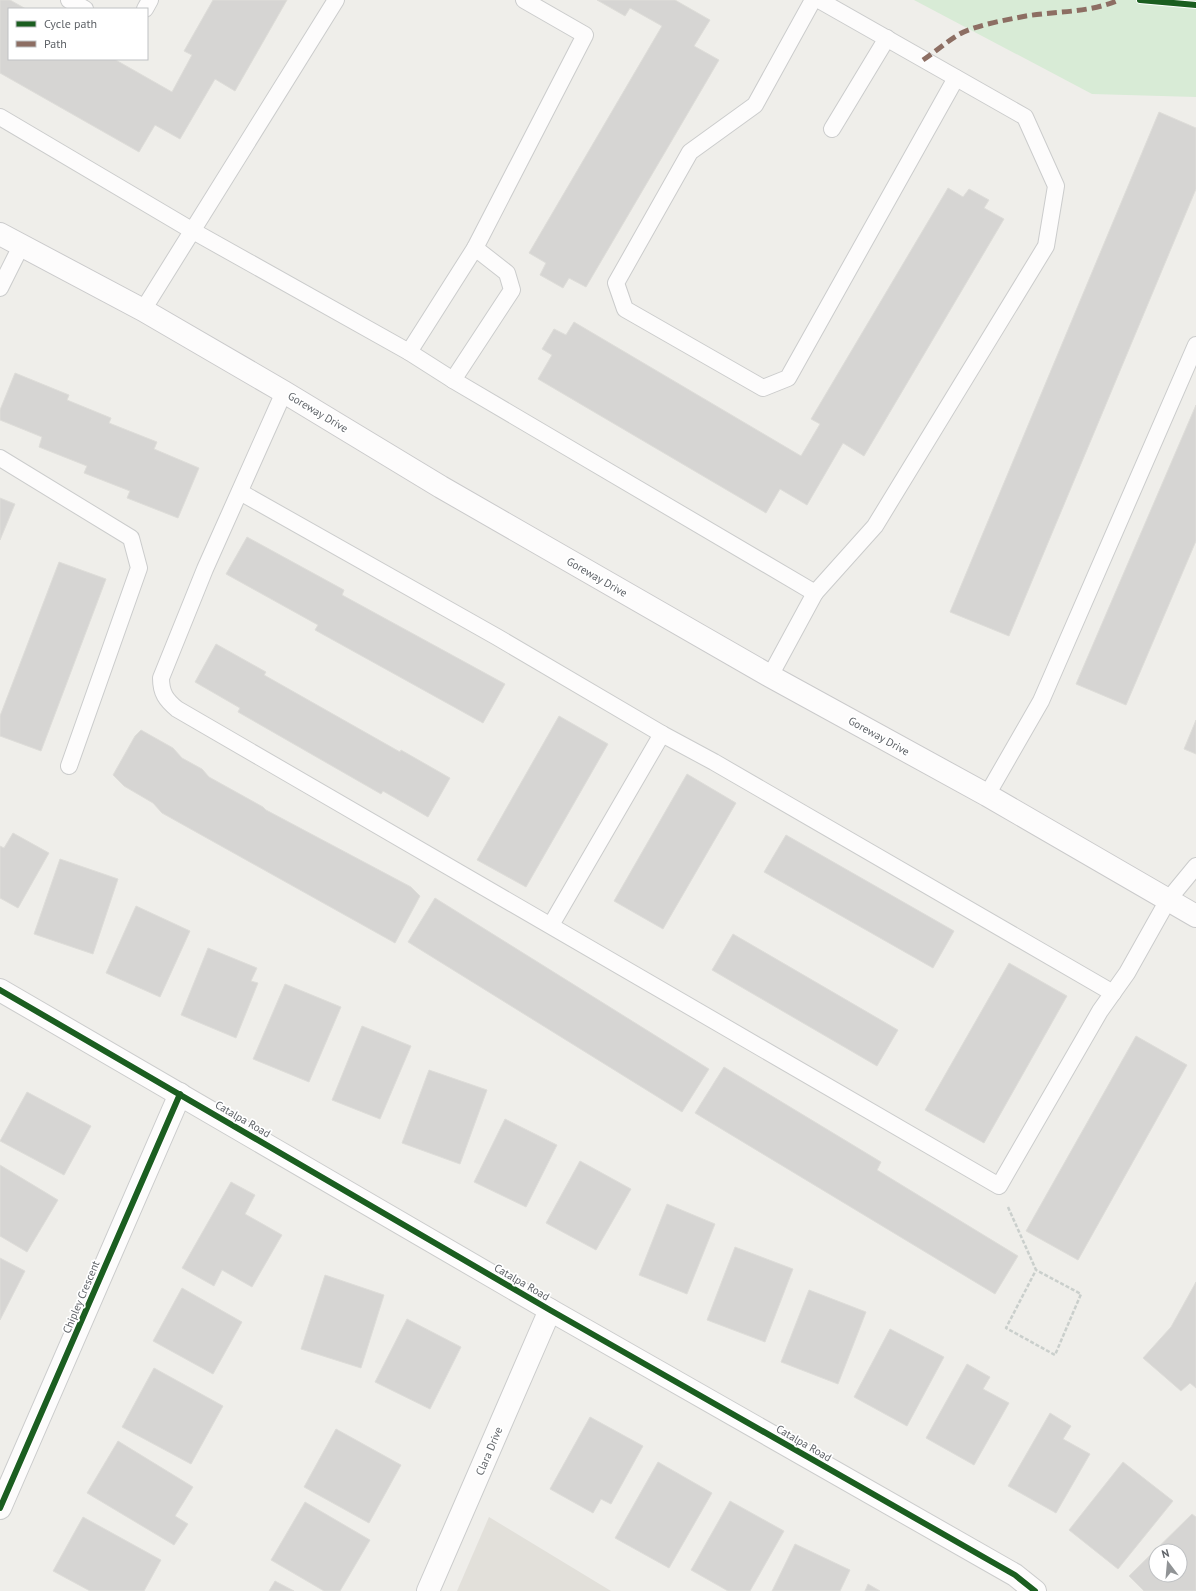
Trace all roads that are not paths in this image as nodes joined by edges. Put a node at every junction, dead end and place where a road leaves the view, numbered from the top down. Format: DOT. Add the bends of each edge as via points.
graph roads {
  1 [pos="69,0"];
  2 [pos="336,0"];
  3 [pos="524,0"];
  4 [pos="813,0"];
  5 [pos="819,0"];
  6 [pos="84,8"];
  7 [pos="886,38"];
  8 [pos="956,78"];
  9 [pos="0,117"];
  10 [pos="832,129"];
  11 [pos="193,231"];
  12 [pos="0,234"];
  13 [pos="22,246"];
  14 [pos="475,248"];
  15 [pos="0,288"];
  16 [pos="143,310"];
  17 [pos="1196,345"];
  18 [pos="409,352"];
  19 [pos="453,380"];
  20 [pos="284,392"];
  21 [pos="0,458"];
  22 [pos="240,492"];
  23 [pos="815,593"];
  24 [pos="770,676"];
  25 [pos="662,734"];
  26 [pos="69,766"];
  27 [pos="986,795"];
  28 [pos="1196,866"];
  29 [pos="1168,900"];
  30 [pos="1196,916"];
  31 [pos="551,925"];
  32 [pos="0,990"];
  33 [pos="1113,993"];
  34 [pos="180,1094"];
  35 [pos="550,1310"];
  36 [pos="0,1508"];
  37 [pos="428,1591"];
  38 [pos="1035,1591"];
  1 -- 6 [label="lane"];
  2 -- 11 [label="lane"];
  3 -- 14 [label="lane" via="585,34"];
  4 -- 8 [label="lane" via="755,105 690,152 616,283 625,309 763,388 788,378"];
  5 -- 7 [label="lane"];
  7 -- 8 [label="lane"];
  7 -- 10 [label="lane"];
  8 -- 23 [label="lane" via="1025,117 1056,186 1046,246 874,526"];
  9 -- 11 [label="lane"];
  11 -- 16 [label="lane"];
  11 -- 18 [label="lane"];
  12 -- 13 [label="street, Goreway Drive"];
  13 -- 15 [label="lane"];
  13 -- 16 [label="street, Goreway Drive"];
  14 -- 18 [label="lane"];
  14 -- 19 [label="lane" via="507,272 512,290"];
  16 -- 20 [label="street, Goreway Drive"];
  17 -- 27 [label="lane" via="1041,701"];
  18 -- 19 [label="lane"];
  19 -- 23 [label="lane"];
  20 -- 22 [label="lane"];
  20 -- 24 [label="street, Goreway Drive" via="448,491"];
  21 -- 26 [label="lane" via="131,538 139,568"];
  22 -- 25 [label="lane" via="497,637"];
  22 -- 31 [label="lane" via="205,569 161,678 162,694 177,709"];
  23 -- 24 [label="lane"];
  24 -- 27 [label="street, Goreway Drive"];
  25 -- 31 [label="lane"];
  25 -- 33 [label="lane"];
  27 -- 29 [label="street, Goreway Drive"];
  28 -- 29 [label="lane"];
  29 -- 30 [label="street, Goreway Drive"];
  29 -- 33 [label="lane"];
  31 -- 33 [label="lane" via="999,1186 1094,1020"];
  32 -- 34 [label="street, Catalpa Road"];
  34 -- 35 [label="street, Catalpa Road"];
  34 -- 36 [label="street, Chipley Crescent"];
  35 -- 37 [label="street, Clara Drive"];
  35 -- 38 [label="street, Catalpa Road" via="1015,1575"];
}
